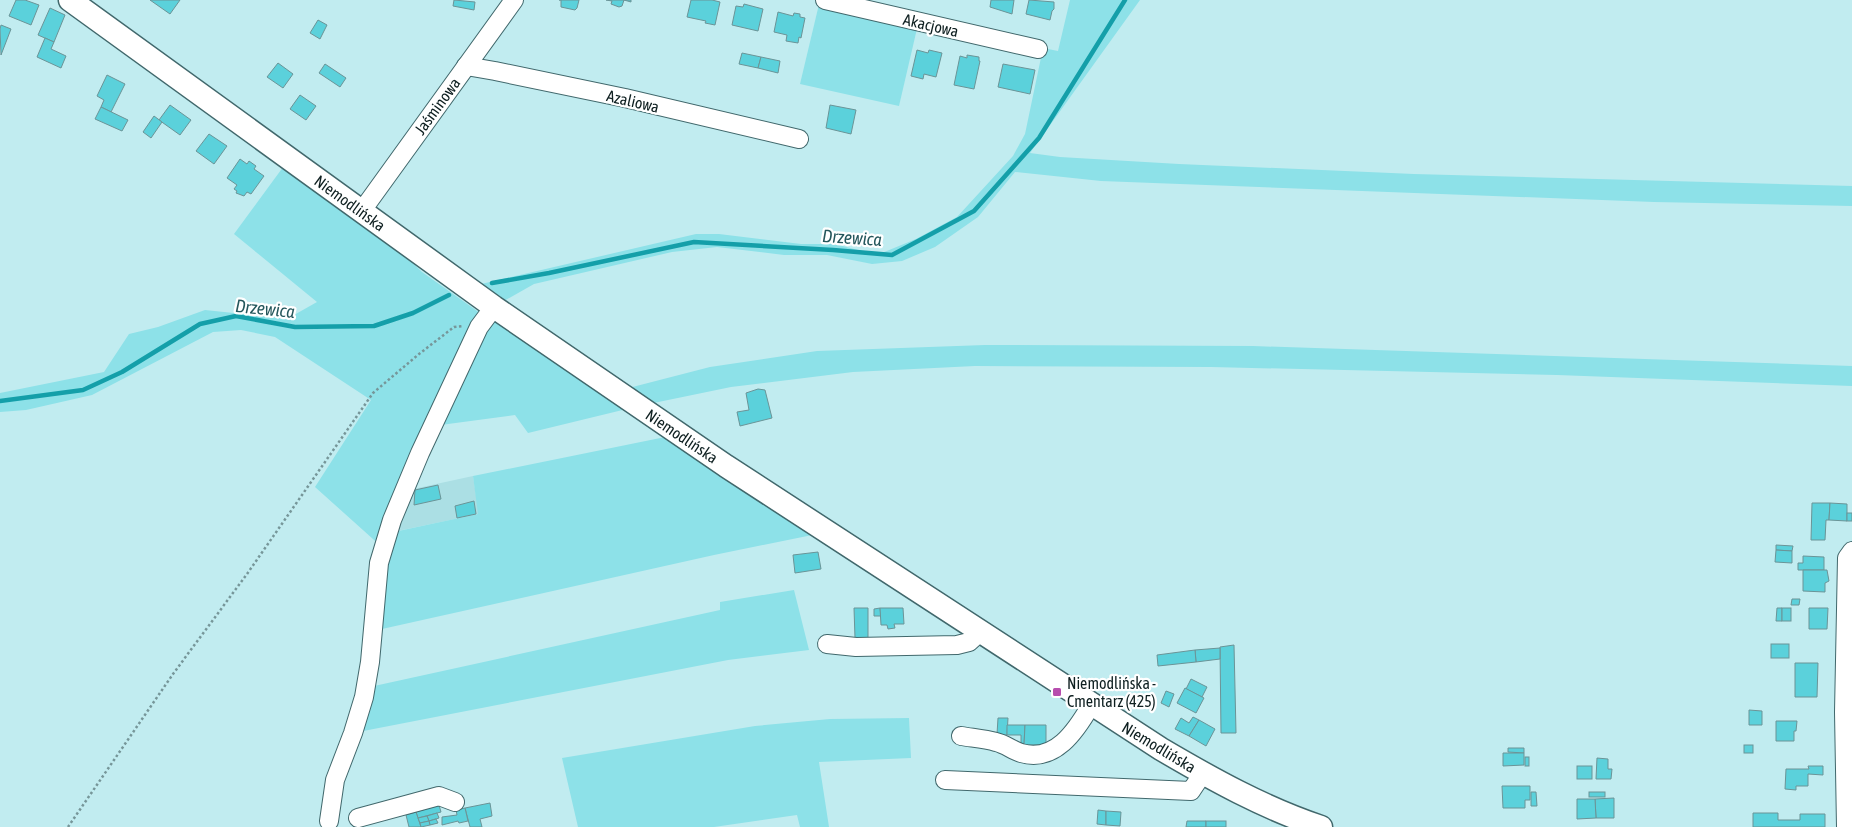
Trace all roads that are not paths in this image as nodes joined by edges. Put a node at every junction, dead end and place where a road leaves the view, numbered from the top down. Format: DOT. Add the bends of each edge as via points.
graph roads {
  1 [pos="70,0"];
  2 [pos="514,0"];
  3 [pos="825,0"];
  4 [pos="1038,49"];
  5 [pos="466,66"];
  6 [pos="799,139"];
  7 [pos="361,212"];
  8 [pos="488,315"];
  9 [pos="1852,551"];
  10 [pos="980,632"];
  11 [pos="827,644"];
  12 [pos="1091,705"];
  13 [pos="961,736"];
  14 [pos="1203,773"];
  15 [pos="945,780"];
  16 [pos="455,802"];
  17 [pos="359,822"];
  18 [pos="1321,827"];
  19 [pos="1846,827"];
  1 -- 7 [label="main road, Niemodlińska"];
  2 -- 5 [label="street, Jaśminowa"];
  3 -- 4 [label="street, Akacjowa"];
  5 -- 6 [label="street, Azaliowa" via="625,98"];
  5 -- 7 [label="street, Jaśminowa"];
  7 -- 8 [label="main road, Niemodlińska"];
  8 -- 10 [label="main road, Niemodlińska"];
  8 -- 17 [label="street" via="420,454 379,563 364,697 334,780 330,816"];
  9 -- 19 [label="street" via="1847,558"];
  10 -- 11 [label="street" via="969,642 957,645 856,647"];
  10 -- 12 [label="main road, Niemodlińska"];
  12 -- 13 [label="street" via="1080,723 1052,752 1038,755 1020,753 997,742"];
  12 -- 14 [label="main road, Niemodlińska"];
  14 -- 15 [label="street" via="1191,791"];
  14 -- 18 [label="main road, Niemodlińska" via="1234,790"];
  16 -- 17 [label="street" via="440,796"];
}
